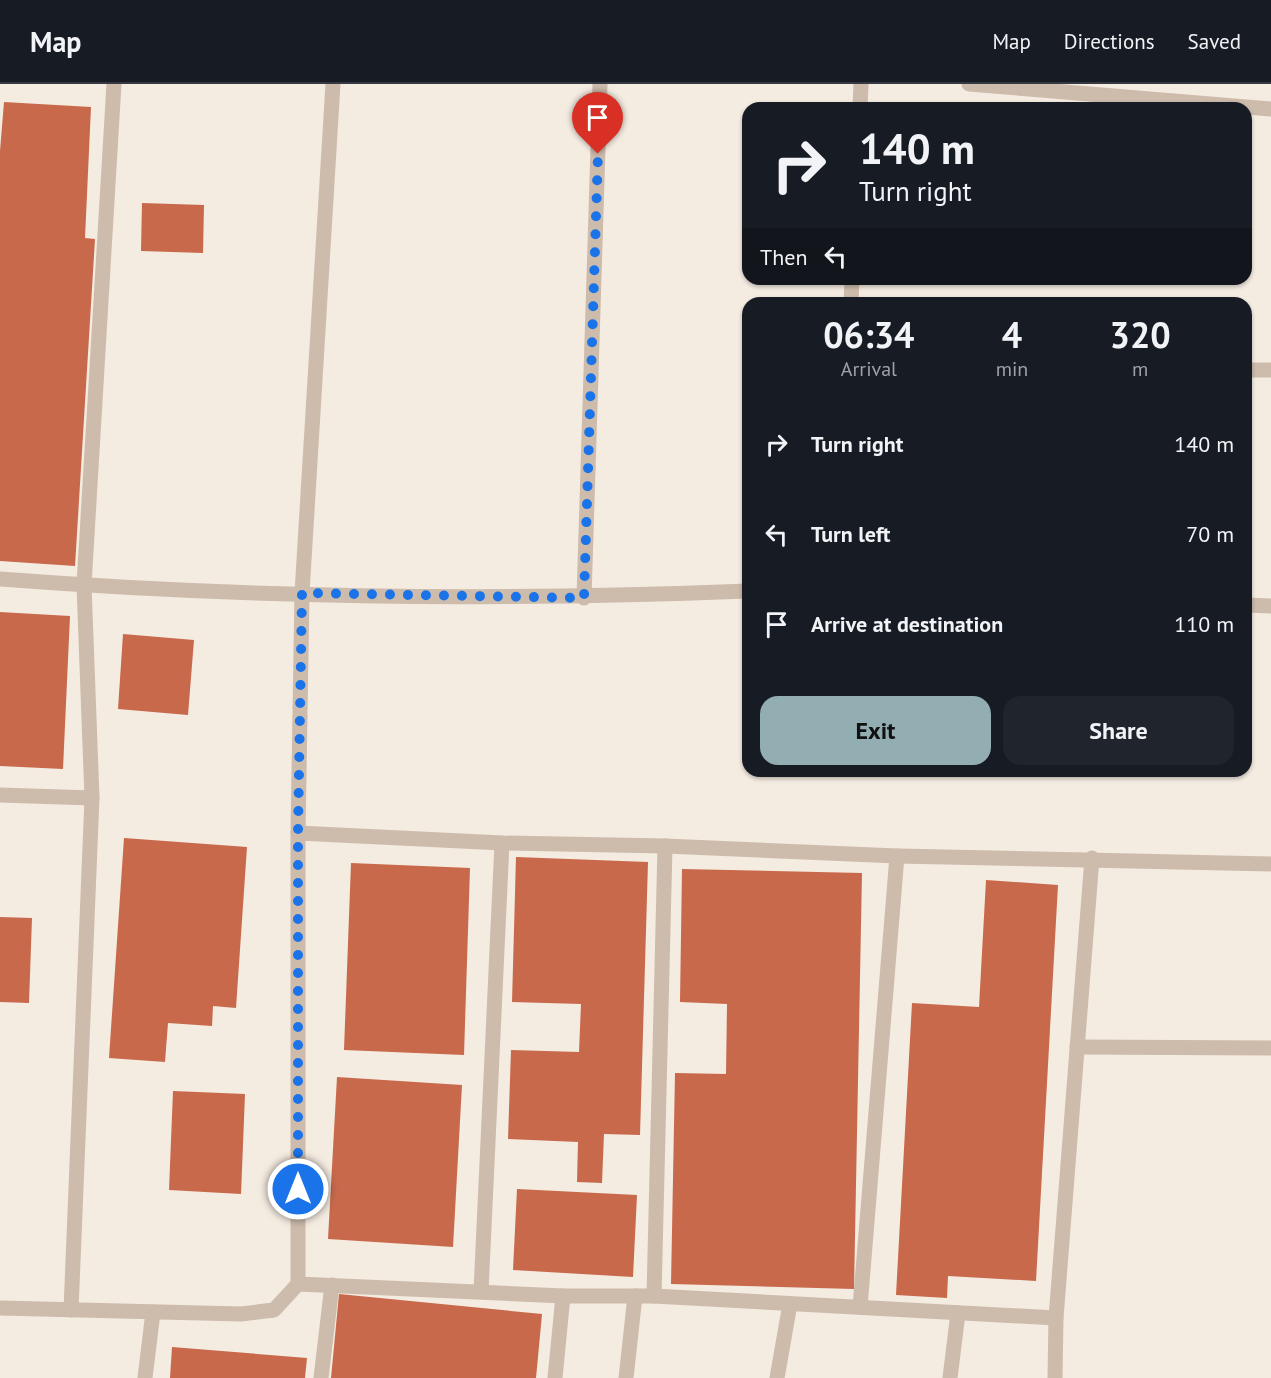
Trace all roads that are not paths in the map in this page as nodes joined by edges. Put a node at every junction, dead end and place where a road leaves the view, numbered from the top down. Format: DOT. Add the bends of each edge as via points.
graph roads {
  1 [pos="114,84"];
  2 [pos="333,84"];
  3 [pos="600,84"];
  4 [pos="861,84"];
  5 [pos="969,84"];
  6 [pos="860,102"];
  7 [pos="1186,102"];
  8 [pos="1252,107"];
  9 [pos="1271,109"];
  10 [pos="1252,370"];
  11 [pos="1271,370"];
  12 [pos="0,579"];
  13 [pos="84,585"];
  14 [pos="742,591"];
  15 [pos="302,593"];
  16 [pos="584,598"];
  17 [pos="1252,605"];
  18 [pos="1271,606"];
  19 [pos="0,795"];
  20 [pos="92,798"];
  21 [pos="298,833"];
  22 [pos="502,843"];
  23 [pos="665,846"];
  24 [pos="897,856"];
  25 [pos="1092,858"];
  26 [pos="1271,864"];
  27 [pos="1077,1047"];
  28 [pos="1271,1048"];
  29 [pos="298,1284"];
  30 [pos="332,1285"];
  31 [pos="481,1291"];
  32 [pos="563,1296"];
  33 [pos="635,1296"];
  34 [pos="654,1296"];
  35 [pos="790,1304"];
  36 [pos="860,1307"];
  37 [pos="0,1308"];
  38 [pos="71,1310"];
  39 [pos="153,1312"];
  40 [pos="958,1313"];
  41 [pos="1056,1318"];
  42 [pos="145,1378"];
  43 [pos="321,1378"];
  44 [pos="555,1378"];
  45 [pos="626,1378"];
  46 [pos="777,1378"];
  47 [pos="950,1378"];
  48 [pos="1055,1378"];
  1 -- 13 [label="street"];
  2 -- 15 [label="street"];
  3 -- 16 [label="street"];
  4 -- 6 [label="street"];
  5 -- 7 [label="street"];
  8 -- 9 [label="street"];
  10 -- 11 [label="street"];
  12 -- 13 [label="street"];
  13 -- 15 [label="street"];
  13 -- 20 [label="street"];
  14 -- 16 [label="street"];
  15 -- 16 [label="street"];
  15 -- 21 [label="street"];
  17 -- 18 [label="street"];
  19 -- 20 [label="street"];
  20 -- 38 [label="street"];
  21 -- 22 [label="street"];
  21 -- 29 [label="street"];
  22 -- 23 [label="street"];
  22 -- 31 [label="street"];
  23 -- 24 [label="street"];
  23 -- 34 [label="street"];
  24 -- 25 [label="street"];
  24 -- 36 [label="street"];
  25 -- 26 [label="street"];
  25 -- 27 [label="street"];
  27 -- 28 [label="street"];
  27 -- 41 [label="street"];
  29 -- 30 [label="street"];
  29 -- 39 [label="street" via="274,1310 241,1314"];
  30 -- 31 [label="street"];
  30 -- 43 [label="street"];
  31 -- 32 [label="street"];
  32 -- 33 [label="street"];
  32 -- 44 [label="street"];
  33 -- 34 [label="street"];
  33 -- 45 [label="street"];
  34 -- 35 [label="street"];
  35 -- 36 [label="street"];
  35 -- 46 [label="street"];
  36 -- 40 [label="street"];
  37 -- 38 [label="street"];
  38 -- 39 [label="street"];
  39 -- 42 [label="street"];
  40 -- 41 [label="street"];
  40 -- 47 [label="street"];
  41 -- 48 [label="street"];
}
